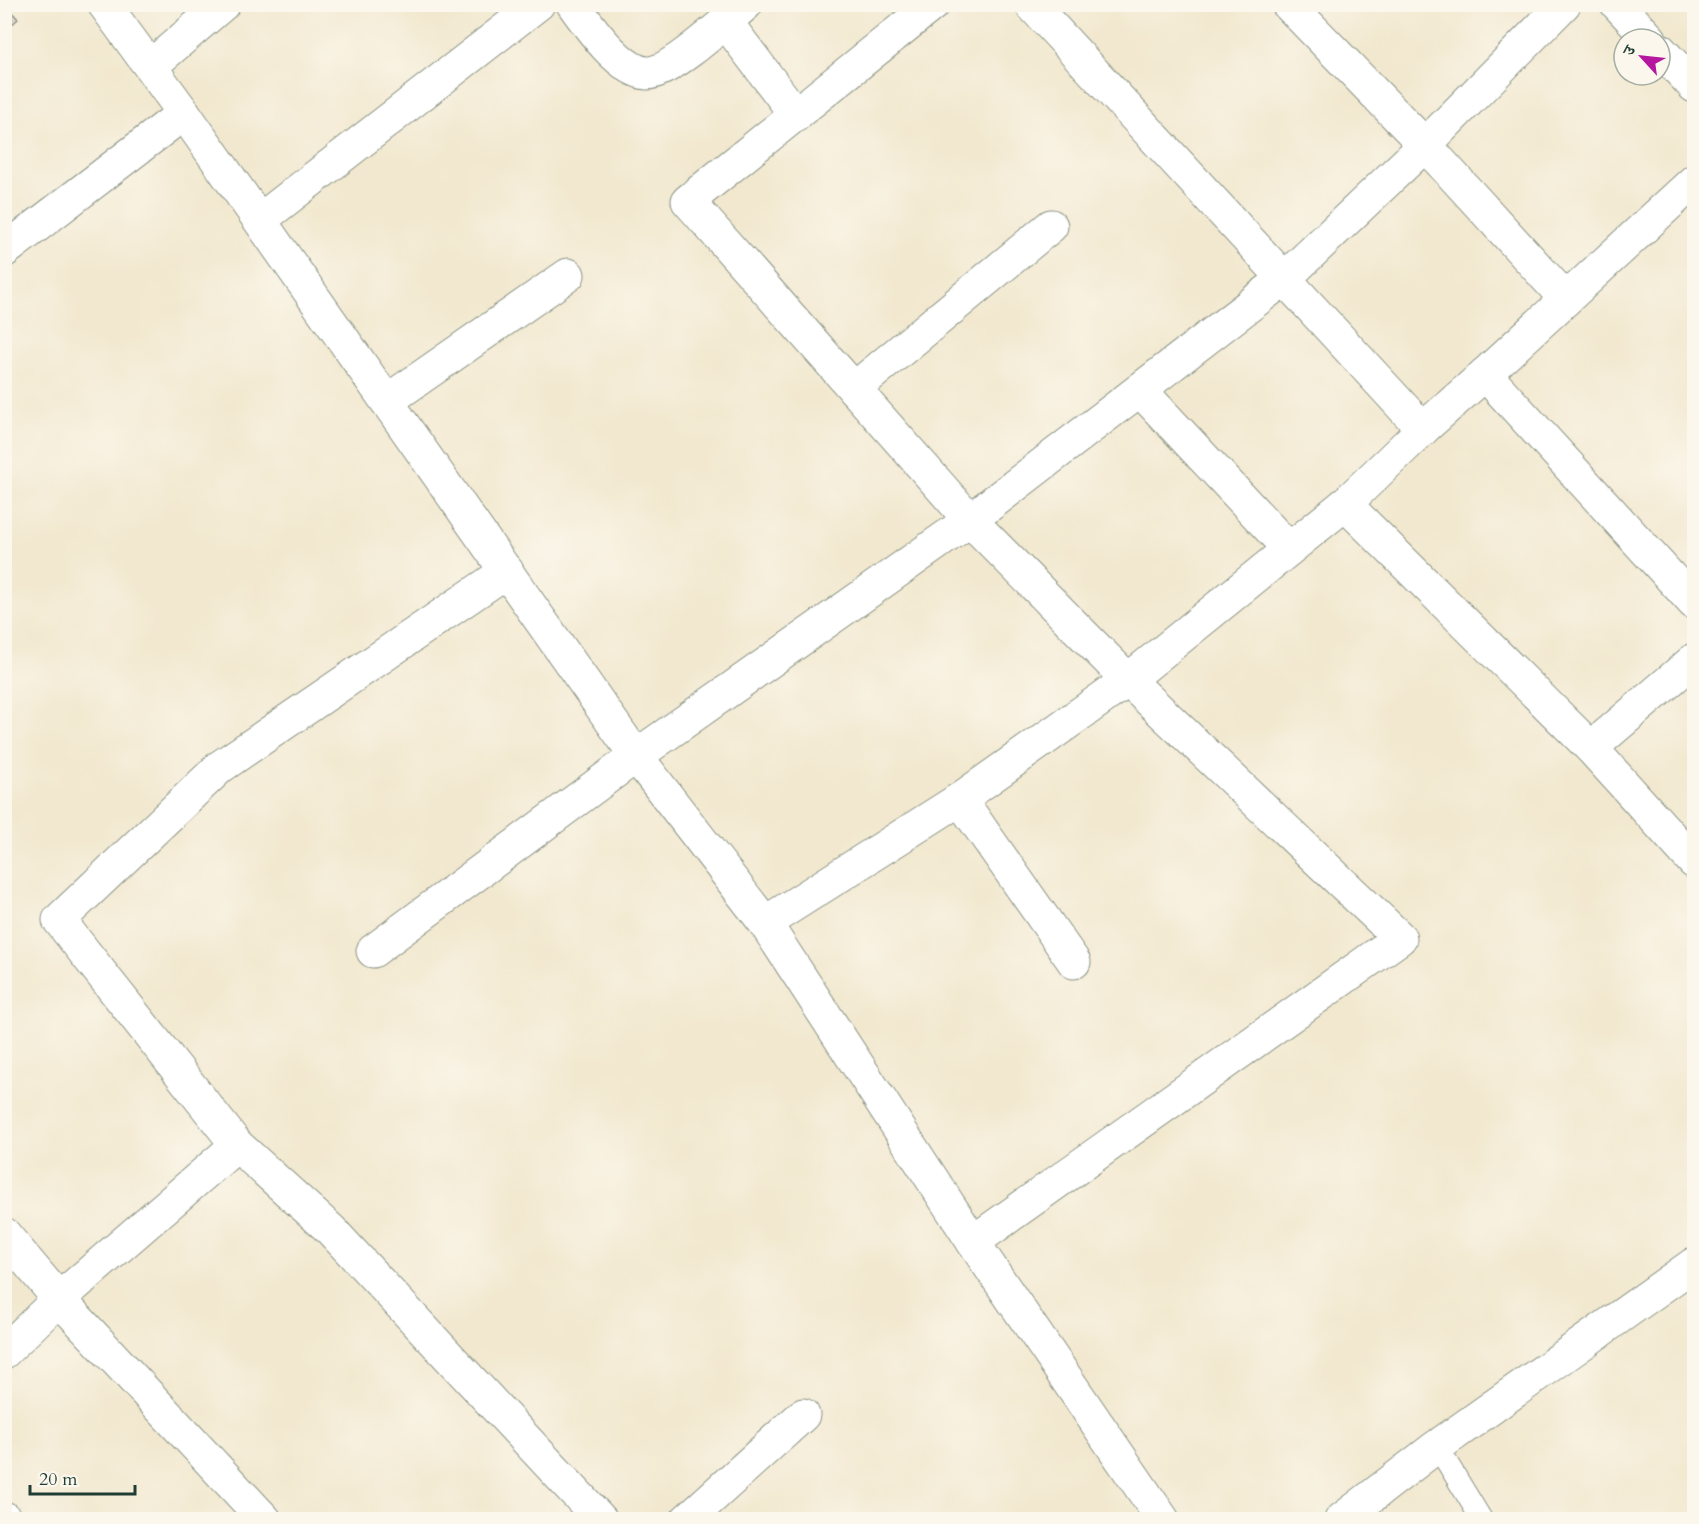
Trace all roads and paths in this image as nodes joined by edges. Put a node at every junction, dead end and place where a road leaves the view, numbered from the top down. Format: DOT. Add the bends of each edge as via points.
graph roads {
  1 [pos="104,4"];
  2 [pos="223,4"];
  3 [pos="538,4"];
  4 [pos="573,4"];
  5 [pos="933,4"];
  6 [pos="1031,4"];
  7 [pos="1288,4"];
  8 [pos="1617,4"];
  9 [pos="1556,7"];
  10 [pos="736,13"];
  11 [pos="1639,27"];
  12 [pos="1672,62"];
  13 [pos="151,66"];
  14 [pos="1695,86"];
  15 [pos="184,113"];
  16 [pos="796,115"];
  17 [pos="1425,145"];
  18 [pos="1695,181"];
  19 [pos="260,220"];
  20 [pos="1051,226"];
  21 [pos="4,251"];
  22 [pos="568,275"];
  23 [pos="1285,278"];
  24 [pos="1566,299"];
  25 [pos="1485,374"];
  26 [pos="854,389"];
  27 [pos="1140,390"];
  28 [pos="387,401"];
  29 [pos="1423,429"];
  30 [pos="1345,504"];
  31 [pos="970,520"];
  32 [pos="1289,549"];
  33 [pos="507,572"];
  34 [pos="1695,603"];
  35 [pos="1695,660"];
  36 [pos="1128,680"];
  37 [pos="1592,748"];
  38 [pos="636,756"];
  39 [pos="960,799"];
  40 [pos="1695,862"];
  41 [pos="765,923"];
  42 [pos="373,951"];
  43 [pos="1074,962"];
  44 [pos="237,1145"];
  45 [pos="4,1234"];
  46 [pos="973,1242"];
  47 [pos="1695,1264"];
  48 [pos="59,1299"];
  49 [pos="4,1352"];
  50 [pos="803,1415"];
  51 [pos="1437,1446"];
  52 [pos="265,1520"];
  53 [pos="601,1520"];
  54 [pos="687,1520"];
  55 [pos="1163,1520"];
  56 [pos="1341,1520"];
  57 [pos="1482,1520"];
  1 -- 13 [label="street"];
  2 -- 13 [label="street"];
  3 -- 19 [label="street"];
  4 -- 10 [label="street" via="623,61 646,73 658,72 675,62"];
  5 -- 16 [label="street"];
  6 -- 23 [label="street"];
  7 -- 17 [label="street"];
  8 -- 11 [label="street"];
  9 -- 17 [label="street"];
  10 -- 16 [label="street"];
  12 -- 14 [label="street"];
  13 -- 15 [label="street"];
  15 -- 19 [label="street"];
  15 -- 21 [label="street"];
  16 -- 26 [label="street" via="688,201"];
  17 -- 23 [label="street"];
  17 -- 24 [label="street"];
  18 -- 24 [label="street"];
  19 -- 28 [label="street"];
  20 -- 26 [label="street"];
  22 -- 28 [label="street"];
  23 -- 27 [label="street"];
  23 -- 29 [label="street"];
  24 -- 25 [label="street"];
  25 -- 29 [label="street"];
  25 -- 34 [label="street"];
  26 -- 31 [label="street"];
  27 -- 31 [label="street"];
  27 -- 32 [label="street"];
  28 -- 33 [label="street"];
  29 -- 30 [label="street"];
  30 -- 32 [label="street"];
  30 -- 37 [label="street"];
  31 -- 36 [label="street"];
  31 -- 38 [label="street"];
  32 -- 36 [label="street"];
  33 -- 38 [label="street"];
  33 -- 44 [label="street" via="220,767 59,920"];
  35 -- 37 [label="street"];
  36 -- 39 [label="street"];
  36 -- 46 [label="street" via="1400,938"];
  37 -- 40 [label="street"];
  38 -- 41 [label="street"];
  38 -- 42 [label="street"];
  39 -- 41 [label="street"];
  39 -- 43 [label="street"];
  41 -- 46 [label="street"];
  44 -- 48 [label="street"];
  44 -- 53 [label="street" via="331,1230"];
  45 -- 48 [label="street"];
  46 -- 55 [label="street"];
  47 -- 51 [label="street"];
  48 -- 49 [label="street"];
  48 -- 52 [label="street"];
  50 -- 54 [label="street"];
  51 -- 56 [label="street"];
  51 -- 57 [label="lane"];
}
